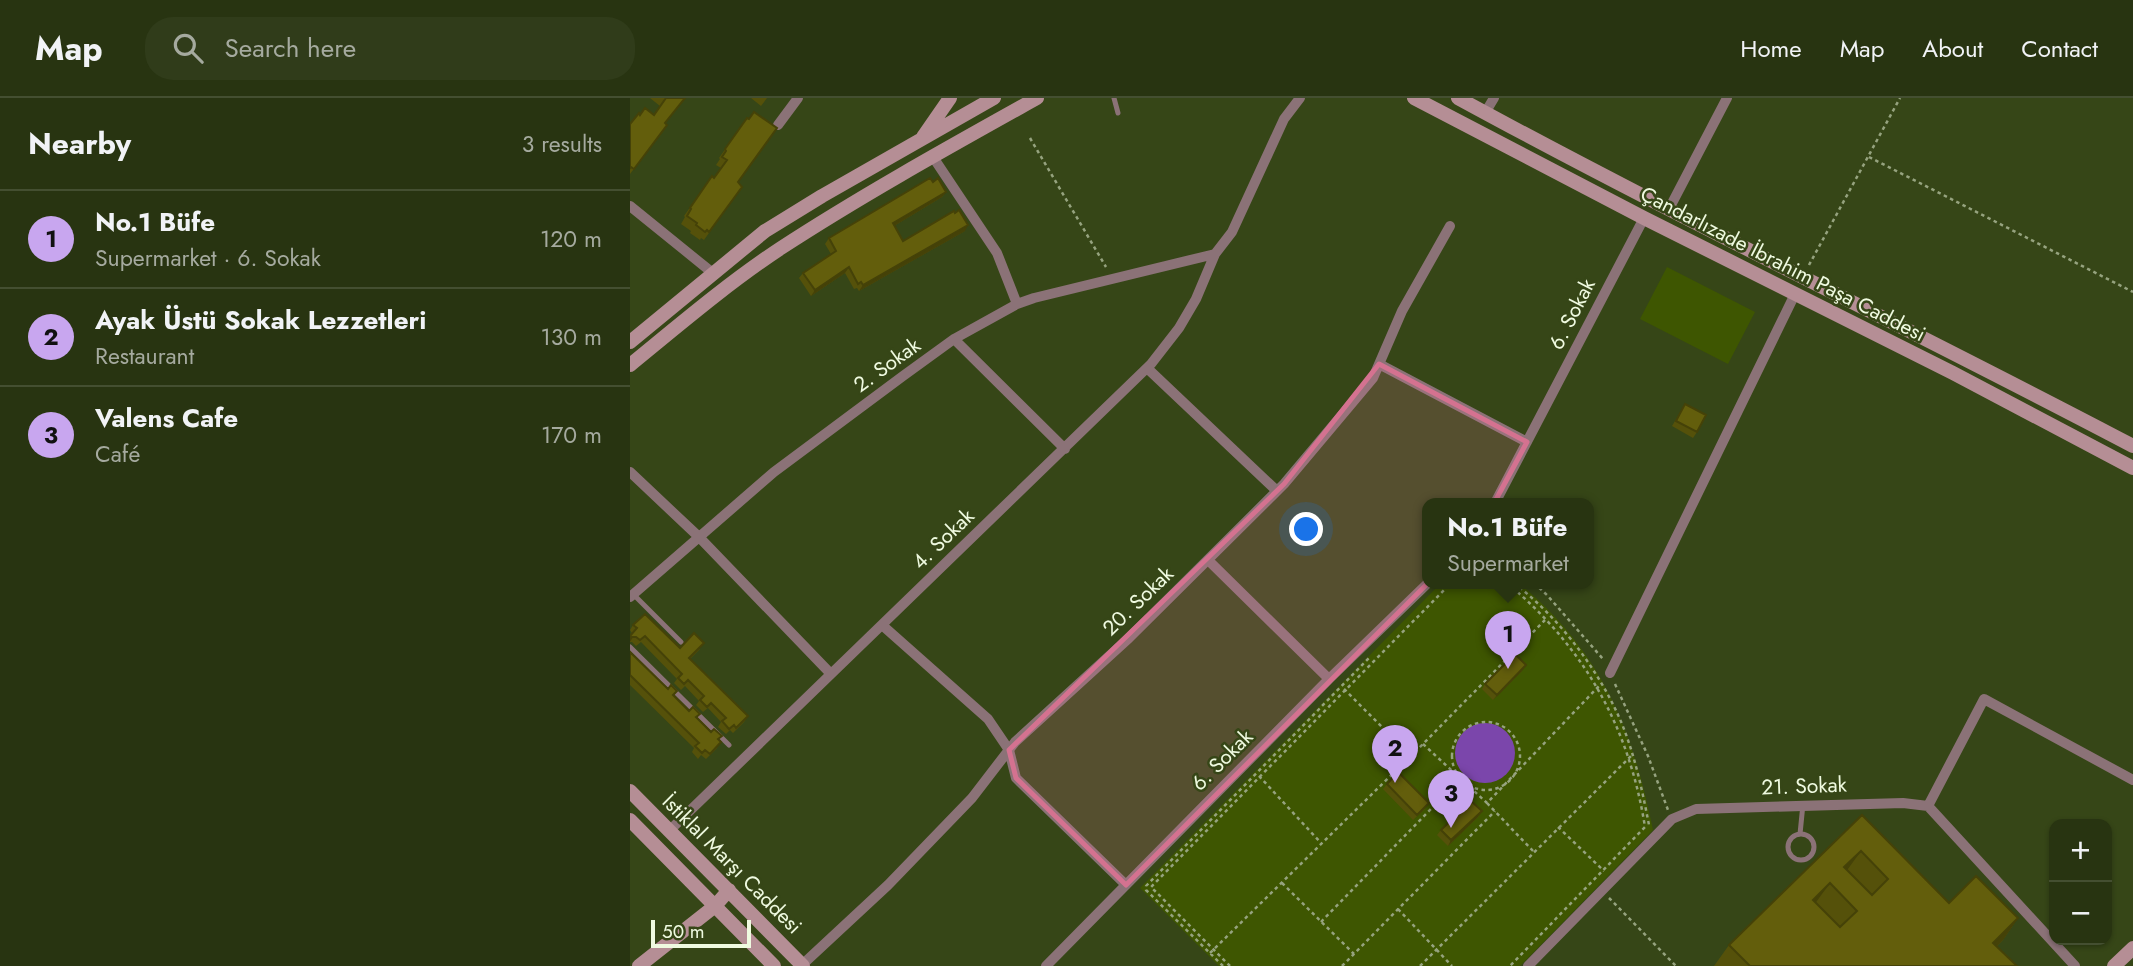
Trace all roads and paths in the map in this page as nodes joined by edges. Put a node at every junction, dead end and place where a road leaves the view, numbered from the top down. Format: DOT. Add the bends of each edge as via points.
graph roads {
  1 [pos="798,98"];
  2 [pos="950,98"];
  3 [pos="994,98"];
  4 [pos="1037,98"];
  5 [pos="1114,98"];
  6 [pos="1300,98"];
  7 [pos="1414,98"];
  8 [pos="1458,98"];
  9 [pos="1494,98"];
  10 [pos="1727,98"];
  11 [pos="1900,98"];
  12 [pos="1118,113"];
  13 [pos="1485,113"];
  14 [pos="778,125"];
  15 [pos="1030,138"];
  16 [pos="920,141"];
  17 [pos="933,157"];
  18 [pos="1869,157"];
  19 [pos="630,206"];
  20 [pos="1669,209"];
  21 [pos="1644,218"];
  22 [pos="1450,226"];
  23 [pos="1215,254"];
  24 [pos="1107,268"];
  25 [pos="714,274"];
  26 [pos="1802,277"];
  27 [pos="2133,292"];
  28 [pos="1795,294"];
  29 [pos="1017,304"];
  30 [pos="954,340"];
  31 [pos="630,342"];
  32 [pos="1379,364"];
  33 [pos="630,365"];
  34 [pos="1147,368"];
  35 [pos="1527,442"];
  36 [pos="2133,446"];
  37 [pos="1065,449"];
  38 [pos="2133,468"];
  39 [pos="630,472"];
  40 [pos="1277,491"];
  41 [pos="1498,498"];
  42 [pos="699,537"];
  43 [pos="1208,560"];
  44 [pos="1422,588"];
  45 [pos="1445,589"];
  46 [pos="1514,589"];
  47 [pos="1521,589"];
  48 [pos="1541,589"];
  49 [pos="632,596"];
  50 [pos="1416,611"];
  51 [pos="1549,615"];
  52 [pos="1546,619"];
  53 [pos="883,625"];
  54 [pos="681,642"];
  55 [pos="630,647"];
  56 [pos="1610,673"];
  57 [pos="831,674"];
  58 [pos="1329,679"];
  59 [pos="1600,685"];
  60 [pos="1342,686"];
  61 [pos="1346,690"];
  62 [pos="1423,744"];
  63 [pos="729,745"];
  64 [pos="1009,750"];
  65 [pos="1411,756"];
  66 [pos="1631,756"];
  67 [pos="1258,775"];
  68 [pos="1512,778"];
  69 [pos="1460,779"];
  70 [pos="2133,780"];
  71 [pos="630,791"];
  72 [pos="1487,803"];
  73 [pos="1802,804"];
  74 [pos="1928,806"];
  75 [pos="1495,811"];
  76 [pos="1672,819"];
  77 [pos="630,820"];
  78 [pos="1558,827"];
  79 [pos="1650,828"];
  80 [pos="670,831"];
  81 [pos="1800,834"];
  82 [pos="1321,844"];
  83 [pos="1534,851"];
  84 [pos="1604,871"];
  85 [pos="1282,883"];
  86 [pos="1126,885"];
  87 [pos="729,890"];
  88 [pos="1602,891"];
  89 [pos="715,906"];
  90 [pos="1398,909"];
  91 [pos="1321,922"];
  92 [pos="2133,948"];
  93 [pos="1436,950"];
  94 [pos="1212,952"];
  95 [pos="1354,954"];
  96 [pos="803,965"];
  97 [pos="639,966"];
  98 [pos="774,966"];
  99 [pos="1046,966"];
  100 [pos="1223,966"];
  101 [pos="1230,966"];
  102 [pos="1342,966"];
  103 [pos="1420,966"];
  104 [pos="1452,966"];
  105 [pos="1510,966"];
  106 [pos="1528,966"];
  107 [pos="1676,966"];
  108 [pos="2075,966"];
  109 [pos="2114,966"];
  1 -- 14 [label="street"];
  2 -- 16 [label="main road"];
  3 -- 16 [label="main road"];
  4 -- 17 [label="main road"];
  5 -- 12 [label="lane"];
  6 -- 23 [label="street, 4. Sokak" via="1284,119 1232,232"];
  7 -- 21 [label="main road, Çandarlızade İbrahim Paşa Caddesi"];
  8 -- 13 [label="main road, Çandarlızade İbrahim Paşa Caddesi"];
  9 -- 13 [label="street"];
  10 -- 20 [label="street"];
  11 -- 18 [label="path"];
  13 -- 20 [label="main road, Çandarlızade İbrahim Paşa Caddesi"];
  15 -- 24 [label="path"];
  16 -- 25 [label="main road" via="765,231"];
  17 -- 29 [label="street" via="997,253"];
  17 -- 33 [label="main road" via="781,248"];
  18 -- 26 [label="path"];
  18 -- 27 [label="path"];
  19 -- 25 [label="street"];
  20 -- 26 [label="main road, Çandarlızade İbrahim Paşa Caddesi"];
  21 -- 28 [label="main road, Çandarlızade İbrahim Paşa Caddesi"];
  21 -- 35 [label="street, 6. Sokak"];
  22 -- 32 [label="street, 20. Sokak" via="1402,311"];
  23 -- 29 [label="street, 2. Sokak"];
  23 -- 34 [label="street, 4. Sokak" via="1179,328"];
  25 -- 31 [label="main road"];
  26 -- 36 [label="main road, Çandarlızade İbrahim Paşa Caddesi"];
  28 -- 38 [label="main road, Çandarlızade İbrahim Paşa Caddesi"];
  28 -- 56 [label="street"];
  29 -- 30 [label="street, 2. Sokak"];
  30 -- 37 [label="street"];
  30 -- 42 [label="street, 2. Sokak" via="774,472"];
  32 -- 35 [label="street"];
  32 -- 40 [label="street, 20. Sokak" via="1373,378"];
  34 -- 37 [label="street, 4. Sokak"];
  34 -- 40 [label="street"];
  35 -- 41 [label="street, 6. Sokak"];
  37 -- 53 [label="street, 4. Sokak"];
  39 -- 42 [label="street"];
  40 -- 43 [label="street, 20. Sokak"];
  42 -- 49 [label="street, 2. Sokak"];
  42 -- 57 [label="street"];
  43 -- 58 [label="street"];
  43 -- 64 [label="street, 20. Sokak"];
  44 -- 58 [label="street, 6. Sokak"];
  45 -- 61 [label="path"];
  46 -- 52 [label="path"];
  47 -- 51 [label="path"];
  48 -- 56 [label="path" via="1606,662"];
  49 -- 54 [label="lane"];
  50 -- 60 [label="path"];
  51 -- 52 [label="path"];
  51 -- 59 [label="path"];
  52 -- 59 [label="path"];
  52 -- 62 [label="path"];
  53 -- 57 [label="street, 4. Sokak"];
  53 -- 64 [label="street" via="988,719"];
  55 -- 63 [label="lane"];
  56 -- 76 [label="path"];
  57 -- 80 [label="street, 4. Sokak"];
  58 -- 86 [label="street, 6. Sokak"];
  59 -- 66 [label="path"];
  59 -- 68 [label="path"];
  60 -- 61 [label="path"];
  60 -- 67 [label="path"];
  61 -- 65 [label="path"];
  61 -- 67 [label="path"];
  62 -- 65 [label="path"];
  62 -- 69 [label="path"];
  64 -- 86 [label="street" via="1016,778"];
  64 -- 96 [label="street, 20. Sokak" via="972,798"];
  65 -- 82 [label="path"];
  66 -- 78 [label="path"];
  66 -- 79 [label="path"];
  66 -- 84 [label="path" via="1645,827"];
  67 -- 82 [label="path"];
  67 -- 94 [label="path" via="1146,886"];
  68 -- 69 [label="path" via="1490,790 1474,788"];
  68 -- 69 [label="path" via="1520,763 1519,746 1510,731 1488,722 1473,724 1455,740 1451,757"];
  68 -- 72 [label="path"];
  69 -- 72 [label="path"];
  69 -- 91 [label="path"];
  70 -- 74 [label="street" via="1984,699"];
  71 -- 80 [label="main road, İstiklal Marşı Caddesi"];
  72 -- 75 [label="path"];
  73 -- 74 [label="street, 21. Sokak"];
  73 -- 76 [label="street, 21. Sokak" via="1696,809"];
  73 -- 81 [label="lane"];
  74 -- 108 [label="street"];
  75 -- 83 [label="path"];
  75 -- 90 [label="path"];
  76 -- 88 [label="street, 21. Sokak"];
  77 -- 89 [label="main road, İstiklal Marşı Caddesi"];
  78 -- 83 [label="path"];
  78 -- 84 [label="path"];
  80 -- 87 [label="main road, İstiklal Marşı Caddesi"];
  81 -- 81 [label="lane" via="1788,849 1796,859 1805,859 1812,855 1814,842"];
  82 -- 85 [label="path"];
  83 -- 93 [label="path"];
  84 -- 105 [label="path"];
  85 -- 91 [label="path"];
  85 -- 94 [label="path"];
  86 -- 99 [label="street, 6. Sokak"];
  87 -- 89 [label="main road"];
  87 -- 96 [label="main road, İstiklal Marşı Caddesi"];
  88 -- 106 [label="street, 21. Sokak"];
  88 -- 107 [label="path"];
  89 -- 97 [label="main road"];
  89 -- 98 [label="main road, İstiklal Marşı Caddesi"];
  90 -- 93 [label="path"];
  90 -- 95 [label="path"];
  91 -- 95 [label="path"];
  92 -- 109 [label="main road"];
  93 -- 103 [label="path"];
  93 -- 104 [label="path"];
  94 -- 100 [label="path"];
  94 -- 101 [label="path"];
  95 -- 102 [label="path"];
}
